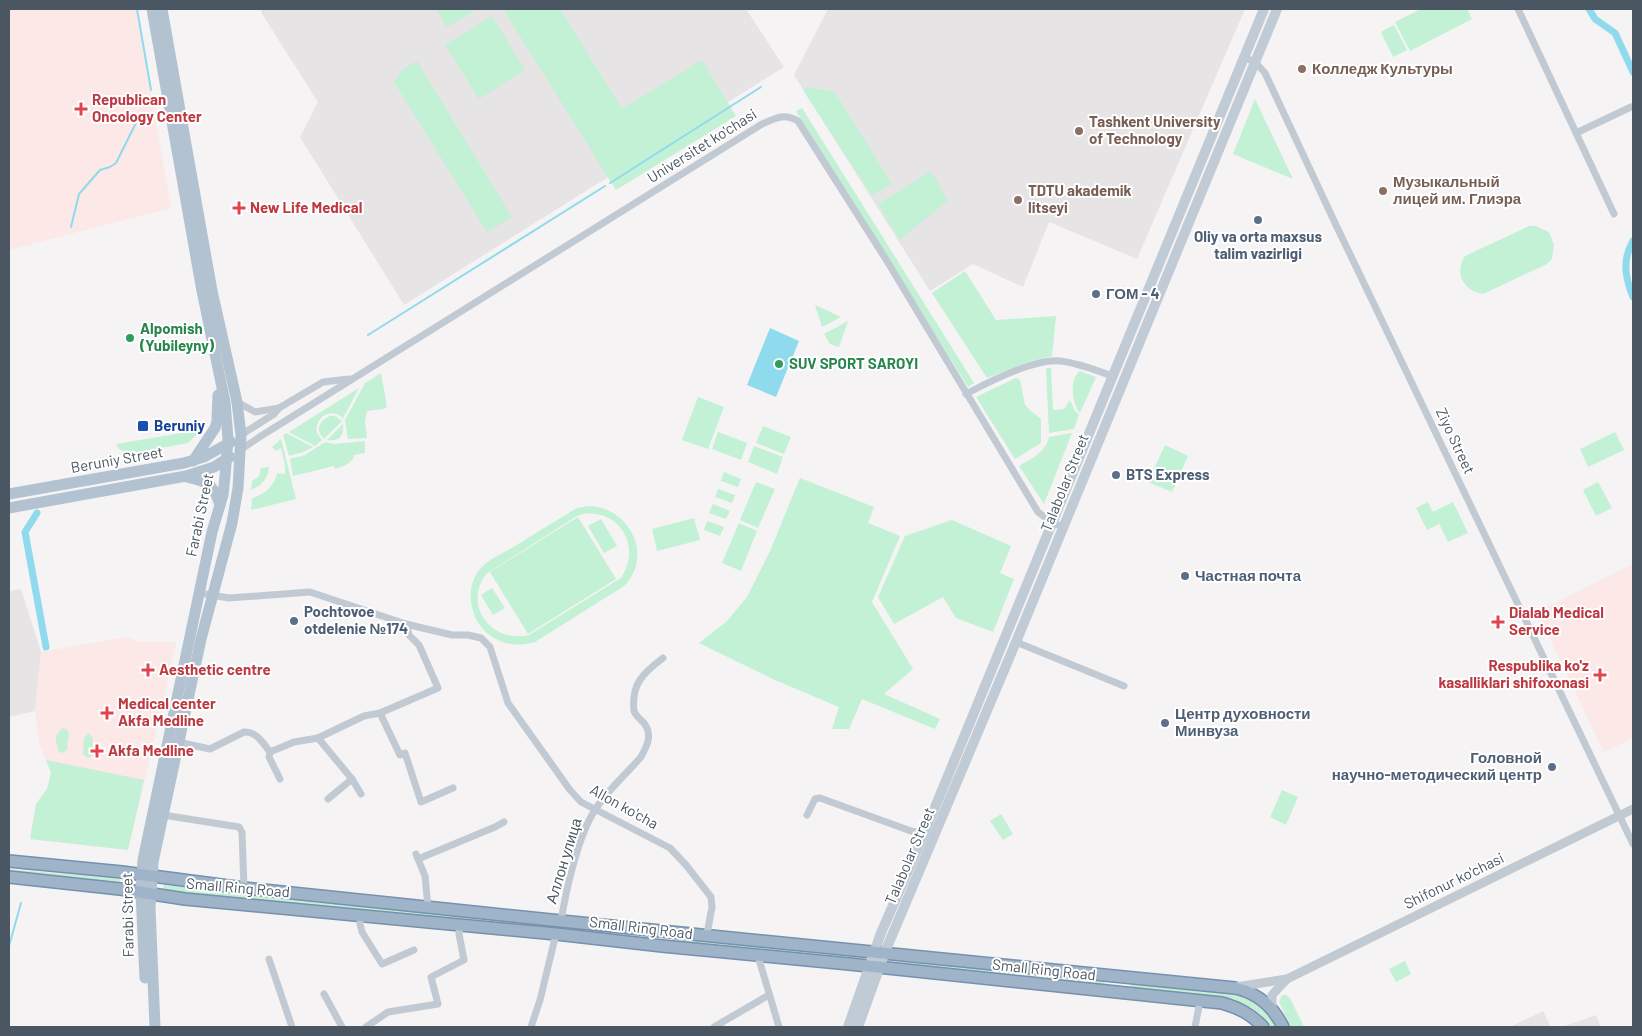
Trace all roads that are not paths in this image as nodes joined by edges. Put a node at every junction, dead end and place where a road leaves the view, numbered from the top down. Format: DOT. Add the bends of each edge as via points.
graph roads {
  1 [pos="152,9"];
  2 [pos="162,9"];
  3 [pos="1264,9"];
  4 [pos="1276,9"];
  5 [pos="1518,9"];
  6 [pos="1244,57"];
  7 [pos="1254,62"];
  8 [pos="1631,107"];
  9 [pos="1576,133"];
  10 [pos="1614,214"];
  11 [pos="1148,286"];
  12 [pos="1160,291"];
  13 [pos="1112,376"];
  14 [pos="351,379"];
  15 [pos="220,380"];
  16 [pos="966,394"];
  17 [pos="237,402"];
  18 [pos="279,408"];
  19 [pos="241,435"];
  20 [pos="228,444"];
  21 [pos="240,451"];
  22 [pos="226,460"];
  23 [pos="193,461"];
  24 [pos="186,476"];
  25 [pos="9,494"];
  26 [pos="220,505"];
  27 [pos="9,508"];
  28 [pos="1052,522"];
  29 [pos="1063,527"];
  30 [pos="199,593"];
  31 [pos="212,596"];
  32 [pos="406,624"];
  33 [pos="1016,642"];
  34 [pos="663,658"];
  35 [pos="1124,686"];
  36 [pos="380,713"];
  37 [pos="967,730"];
  38 [pos="977,734"];
  39 [pos="318,738"];
  40 [pos="178,742"];
  41 [pos="270,752"];
  42 [pos="280,779"];
  43 [pos="352,779"];
  44 [pos="453,788"];
  45 [pos="361,794"];
  46 [pos="328,799"];
  47 [pos="596,808"];
  48 [pos="1633,809"];
  49 [pos="163,815"];
  50 [pos="807,815"];
  51 [pos="1620,816"];
  52 [pos="504,822"];
  53 [pos="924,834"];
  54 [pos="934,838"];
  55 [pos="1633,844"];
  56 [pos="9,861"];
  57 [pos="146,875"];
  58 [pos="9,877"];
  59 [pos="244,888"];
  60 [pos="145,893"];
  61 [pos="428,907"];
  62 [pos="362,915"];
  63 [pos="562,921"];
  64 [pos="460,924"];
  65 [pos="663,931"];
  66 [pos="556,934"];
  67 [pos="707,934"];
  68 [pos="662,946"];
  69 [pos="414,950"];
  70 [pos="880,952"];
  71 [pos="758,956"];
  72 [pos="269,959"];
  73 [pos="874,967"];
  74 [pos="1122,977"];
  75 [pos="1287,979"];
  76 [pos="1235,988"];
  77 [pos="1121,993"];
  78 [pos="324,994"];
  79 [pos="769,995"];
  80 [pos="1200,1001"];
  81 [pos="1272,1008"];
  82 [pos="148,1027"];
  83 [pos="155,1027"];
  84 [pos="292,1027"];
  85 [pos="342,1027"];
  86 [pos="366,1027"];
  87 [pos="531,1027"];
  88 [pos="714,1027"];
  89 [pos="779,1027"];
  90 [pos="848,1027"];
  91 [pos="858,1027"];
  92 [pos="1195,1027"];
  93 [pos="1263,1027"];
  94 [pos="1283,1027"];
  1 -- 15 [label="main road, Farabi Street"];
  2 -- 17 [label="main road" via="212,291"];
  3 -- 6 [label="main road, Talabolar Street"];
  4 -- 7 [label="main road, Talabolar Street"];
  5 -- 9 [label="street"];
  6 -- 7 [label="street, Ziyo Street"];
  6 -- 11 [label="main road, Talabolar Street"];
  7 -- 12 [label="main road, Talabolar Street"];
  7 -- 51 [label="street, Ziyo Street" via="1265,72"];
  8 -- 9 [label="street"];
  9 -- 10 [label="street"];
  11 -- 12 [label="main road"];
  11 -- 13 [label="main road, Talabolar Street"];
  12 -- 29 [label="main road, Talabolar Street"];
  13 -- 16 [label="street" via="1060,361 1046,362 1006,375"];
  13 -- 28 [label="main road, Talabolar Street"];
  14 -- 16 [label="street, Universitet ko'chasi" via="762,124 784,116 798,121"];
  14 -- 18 [label="street, Universitet ko'chasi" via="323,382"];
  14 -- 21 [label="street, Universitet ko'chasi"];
  15 -- 20 [label="main road, Farabi Street"];
  15 -- 23 [label="main road" via="215,428"];
  16 -- 28 [label="street, Universitet ko'chasi" via="1038,512"];
  17 -- 18 [label="street" via="255,412"];
  17 -- 19 [label="main road"];
  18 -- 19 [label="street, Universitet ko'chasi"];
  19 -- 20 [label="main road, Beruniy Street"];
  19 -- 21 [label="main road"];
  20 -- 21 [label="main road"];
  20 -- 22 [label="main road, Farabi Street"];
  20 -- 23 [label="main road, Beruniy Street"];
  21 -- 22 [label="main road, Beruniy Street"];
  21 -- 31 [label="main road, Farabi Street" via="232,523"];
  22 -- 24 [label="main road, Beruniy Street"];
  22 -- 26 [label="main road, Farabi Street"];
  23 -- 25 [label="main road, Beruniy Street"];
  24 -- 26 [label="main road" via="212,486"];
  24 -- 27 [label="main road, Beruniy Street"];
  26 -- 30 [label="main road, Farabi Street"];
  28 -- 29 [label="street, Universitet ko'chasi"];
  28 -- 37 [label="main road, Talabolar Street"];
  29 -- 33 [label="main road, Talabolar Street"];
  30 -- 31 [label="street"];
  30 -- 57 [label="main road, Farabi Street" via="144,856"];
  31 -- 32 [label="street" via="238,598 310,592"];
  31 -- 40 [label="main road, Farabi Street"];
  32 -- 36 [label="street" via="409,635 420,645 438,688"];
  32 -- 47 [label="street, Allon ko'cha" via="481,638 490,647 508,703 570,790 581,802"];
  33 -- 35 [label="street"];
  33 -- 38 [label="main road, Talabolar Street"];
  34 -- 47 [label="street, Аллон улица" via="643,674 635,689 634,711 649,735 646,748"];
  36 -- 39 [label="street" via="364,716"];
  36 -- 44 [label="street" via="400,755 405,753 421,802"];
  37 -- 38 [label="main road"];
  37 -- 53 [label="main road, Talabolar Street"];
  38 -- 54 [label="main road, Talabolar Street"];
  39 -- 41 [label="street" via="294,742"];
  39 -- 43 [label="street"];
  40 -- 41 [label="street" via="210,749 250,732"];
  40 -- 49 [label="main road, Farabi Street"];
  41 -- 42 [label="street" via="269,757"];
  43 -- 45 [label="street"];
  43 -- 46 [label="street"];
  47 -- 63 [label="street, Аллон улица" via="585,828"];
  47 -- 67 [label="street, Allon ko'cha" via="670,848 686,865 710,896 712,907"];
  48 -- 51 [label="street, Shifonur ko'chasi"];
  49 -- 57 [label="main road, Farabi Street"];
  49 -- 59 [label="street" via="241,829"];
  50 -- 53 [label="street" via="814,799 820,798"];
  51 -- 55 [label="street, Ziyo Street"];
  51 -- 75 [label="street, Shifonur ko'chasi"];
  52 -- 61 [label="street" via="417,857 425,876"];
  53 -- 54 [label="main road"];
  53 -- 70 [label="main road, Talabolar Street"];
  54 -- 70 [label="main road, Talabolar Street"];
  56 -- 57 [label="highway, Small Ring Road"];
  57 -- 59 [label="highway, Small Ring Road"];
  57 -- 60 [label="main road, Farabi Street"];
  58 -- 60 [label="highway, Small Ring Road"];
  59 -- 61 [label="highway, Small Ring Road"];
  60 -- 62 [label="highway, Small Ring Road"];
  60 -- 82 [label="main road, Farabi Street"];
  60 -- 83 [label="main road, Farabi Street"];
  61 -- 63 [label="highway, Small Ring Road"];
  62 -- 64 [label="highway, Small Ring Road"];
  62 -- 69 [label="street" via="362,932 382,964"];
  63 -- 65 [label="highway, Small Ring Road"];
  64 -- 66 [label="highway, Small Ring Road"];
  64 -- 86 [label="street" via="464,960 431,977 438,1004 388,1012"];
  65 -- 67 [label="highway, Small Ring Road"];
  65 -- 68 [label="highway"];
  66 -- 68 [label="highway, Small Ring Road"];
  66 -- 87 [label="street"];
  67 -- 70 [label="highway, Small Ring Road"];
  68 -- 71 [label="highway, Small Ring Road"];
  70 -- 73 [label="main road, Talabolar Street"];
  70 -- 74 [label="highway, Small Ring Road"];
  71 -- 73 [label="highway, Small Ring Road"];
  71 -- 79 [label="street"];
  72 -- 84 [label="street"];
  73 -- 77 [label="highway, Small Ring Road"];
  73 -- 90 [label="main road"];
  73 -- 91 [label="main road"];
  74 -- 76 [label="highway, Small Ring Road"];
  74 -- 77 [label="highway"];
  75 -- 76 [label="street, Shifonur ko'chasi"];
  75 -- 81 [label="street, Shifonur ko'chasi" via="1272,995"];
  76 -- 81 [label="highway, Small Ring Road" via="1254,994"];
  77 -- 80 [label="highway, Small Ring Road"];
  78 -- 85 [label="street"];
  79 -- 88 [label="street"];
  79 -- 89 [label="street"];
  80 -- 92 [label="street"];
  80 -- 93 [label="highway, Small Ring Road" via="1240,1009"];
  81 -- 94 [label="highway"];
}
